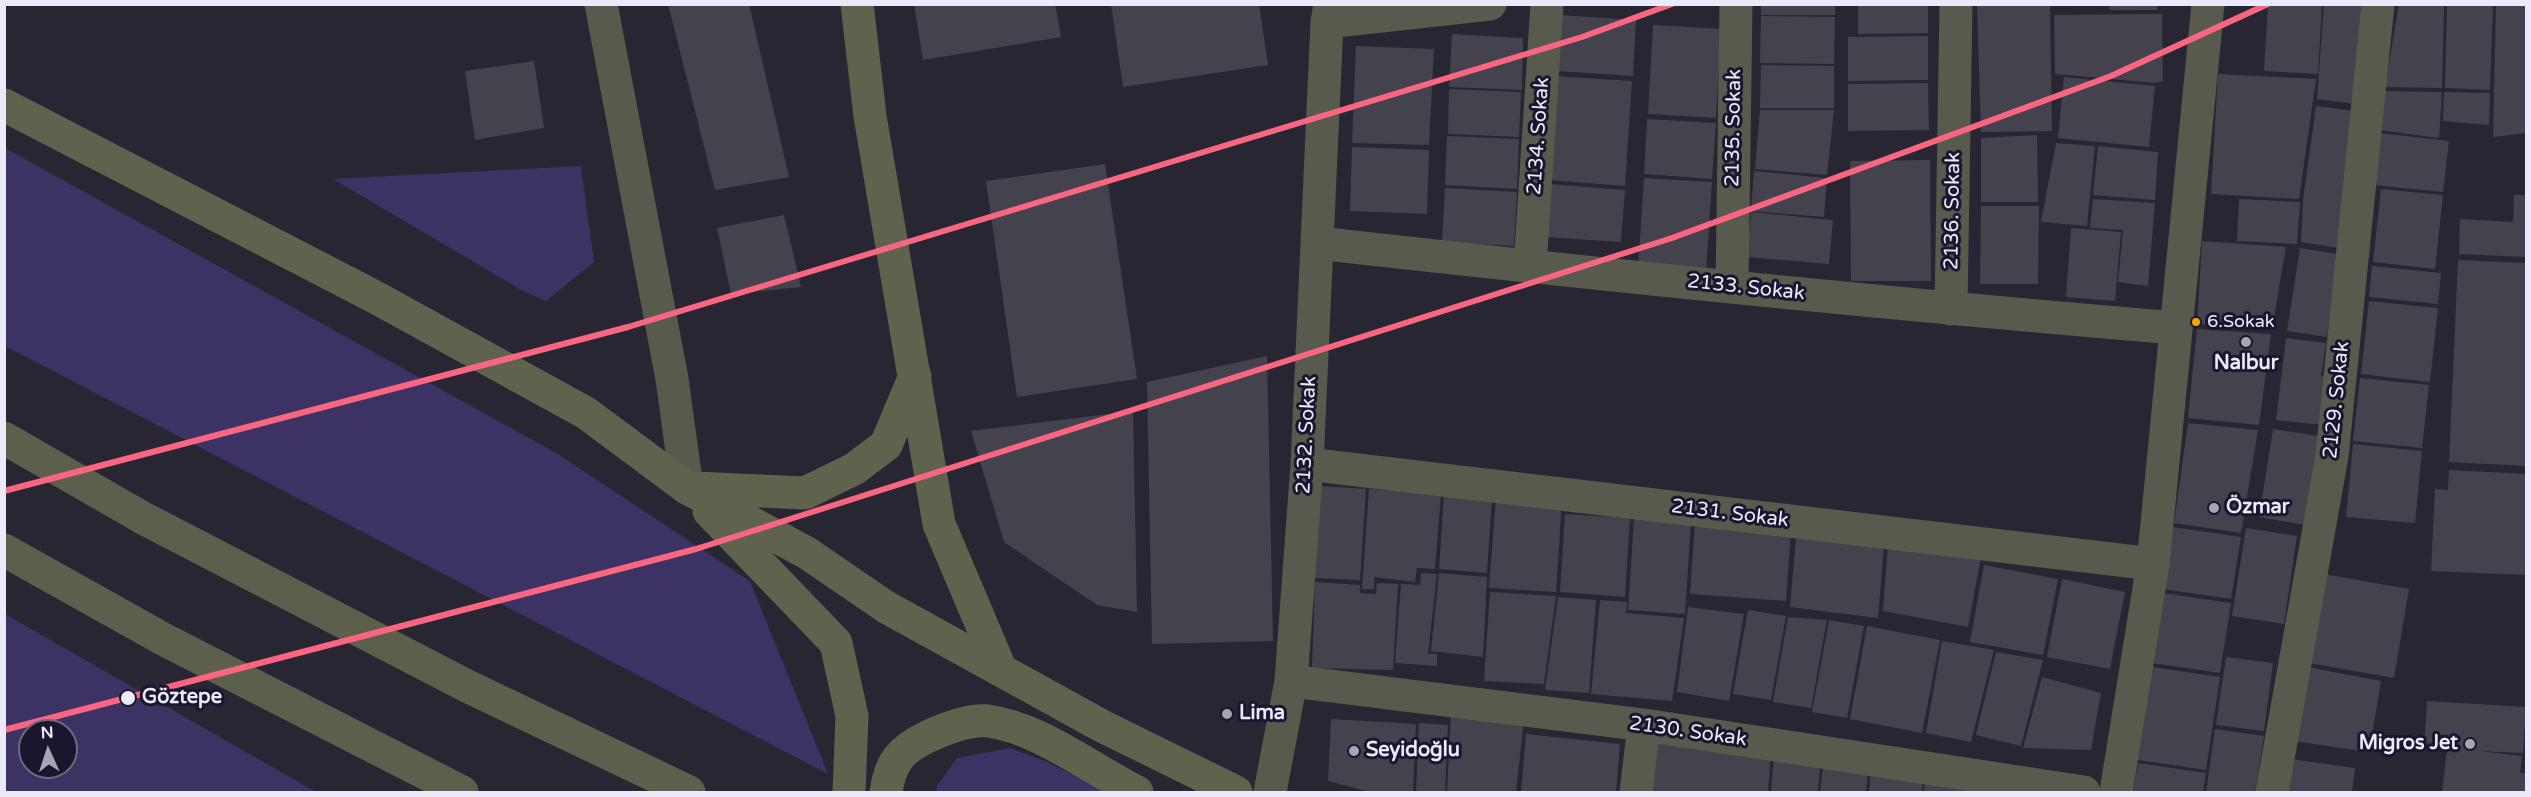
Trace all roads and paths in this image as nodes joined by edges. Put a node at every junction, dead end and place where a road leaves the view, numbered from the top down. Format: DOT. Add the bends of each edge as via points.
graph roads {
  1 [pos="600,4"];
  2 [pos="857,4"];
  3 [pos="1490,4"];
  4 [pos="1547,4"];
  5 [pos="1736,4"];
  6 [pos="1956,4"];
  7 [pos="2208,4"];
  8 [pos="2378,4"];
  9 [pos="1328,13"];
  10 [pos="4,105"];
  11 [pos="1317,243"];
  12 [pos="1530,267"];
  13 [pos="1732,287"];
  14 [pos="1951,309"];
  15 [pos="2176,328"];
  16 [pos="915,376"];
  17 [pos="4,438"];
  18 [pos="1307,464"];
  19 [pos="687,488"];
  20 [pos="4,550"];
  21 [pos="2153,564"];
  22 [pos="1000,668"];
  23 [pos="1291,681"];
  24 [pos="1644,725"];
  25 [pos="462,792"];
  26 [pos="689,792"];
  27 [pos="849,792"];
  28 [pos="886,792"];
  29 [pos="1137,792"];
  30 [pos="1236,792"];
  31 [pos="1270,792"];
  32 [pos="1636,792"];
  33 [pos="2084,792"];
  34 [pos="2116,792"];
  35 [pos="2272,792"];
  1 -- 19 [label="street" via="672,379"];
  2 -- 16 [label="main road" via="870,116"];
  3 -- 9 [label="street"];
  4 -- 12 [label="street, 2134. Sokak"];
  5 -- 13 [label="street, 2135. Sokak"];
  6 -- 14 [label="street, 2136. Sokak"];
  7 -- 15 [label="street"];
  8 -- 35 [label="street, 2129. Sokak" via="2332,456"];
  9 -- 11 [label="street, 2132. Sokak"];
  10 -- 19 [label="main road" via="375,297 586,413"];
  11 -- 12 [label="street, 2133. Sokak"];
  11 -- 18 [label="street, 2132. Sokak"];
  12 -- 13 [label="street, 2133. Sokak"];
  13 -- 14 [label="street, 2133. Sokak"];
  14 -- 15 [label="street, 2133. Sokak"];
  15 -- 21 [label="street"];
  16 -- 19 [label="main road" via="886,445 834,479 805,493"];
  16 -- 22 [label="main road" via="939,524"];
  17 -- 26 [label="highway" via="143,518 456,681"];
  18 -- 21 [label="street, 2131. Sokak"];
  18 -- 23 [label="street, 2132. Sokak"];
  19 -- 22 [label="main road" via="807,553 886,607"];
  19 -- 27 [label="main road" via="836,643 852,716"];
  20 -- 25 [label="highway" via="163,639"];
  21 -- 34 [label="street"];
  22 -- 30 [label="main road" via="1102,726"];
  23 -- 24 [label="street, 2130. Sokak"];
  23 -- 31 [label="street, 2132. Sokak"];
  24 -- 32 [label="street"];
  24 -- 33 [label="street, 2130. Sokak"];
  28 -- 29 [label="main road" via="895,759 916,742 947,727 987,721 1032,734"];
}
